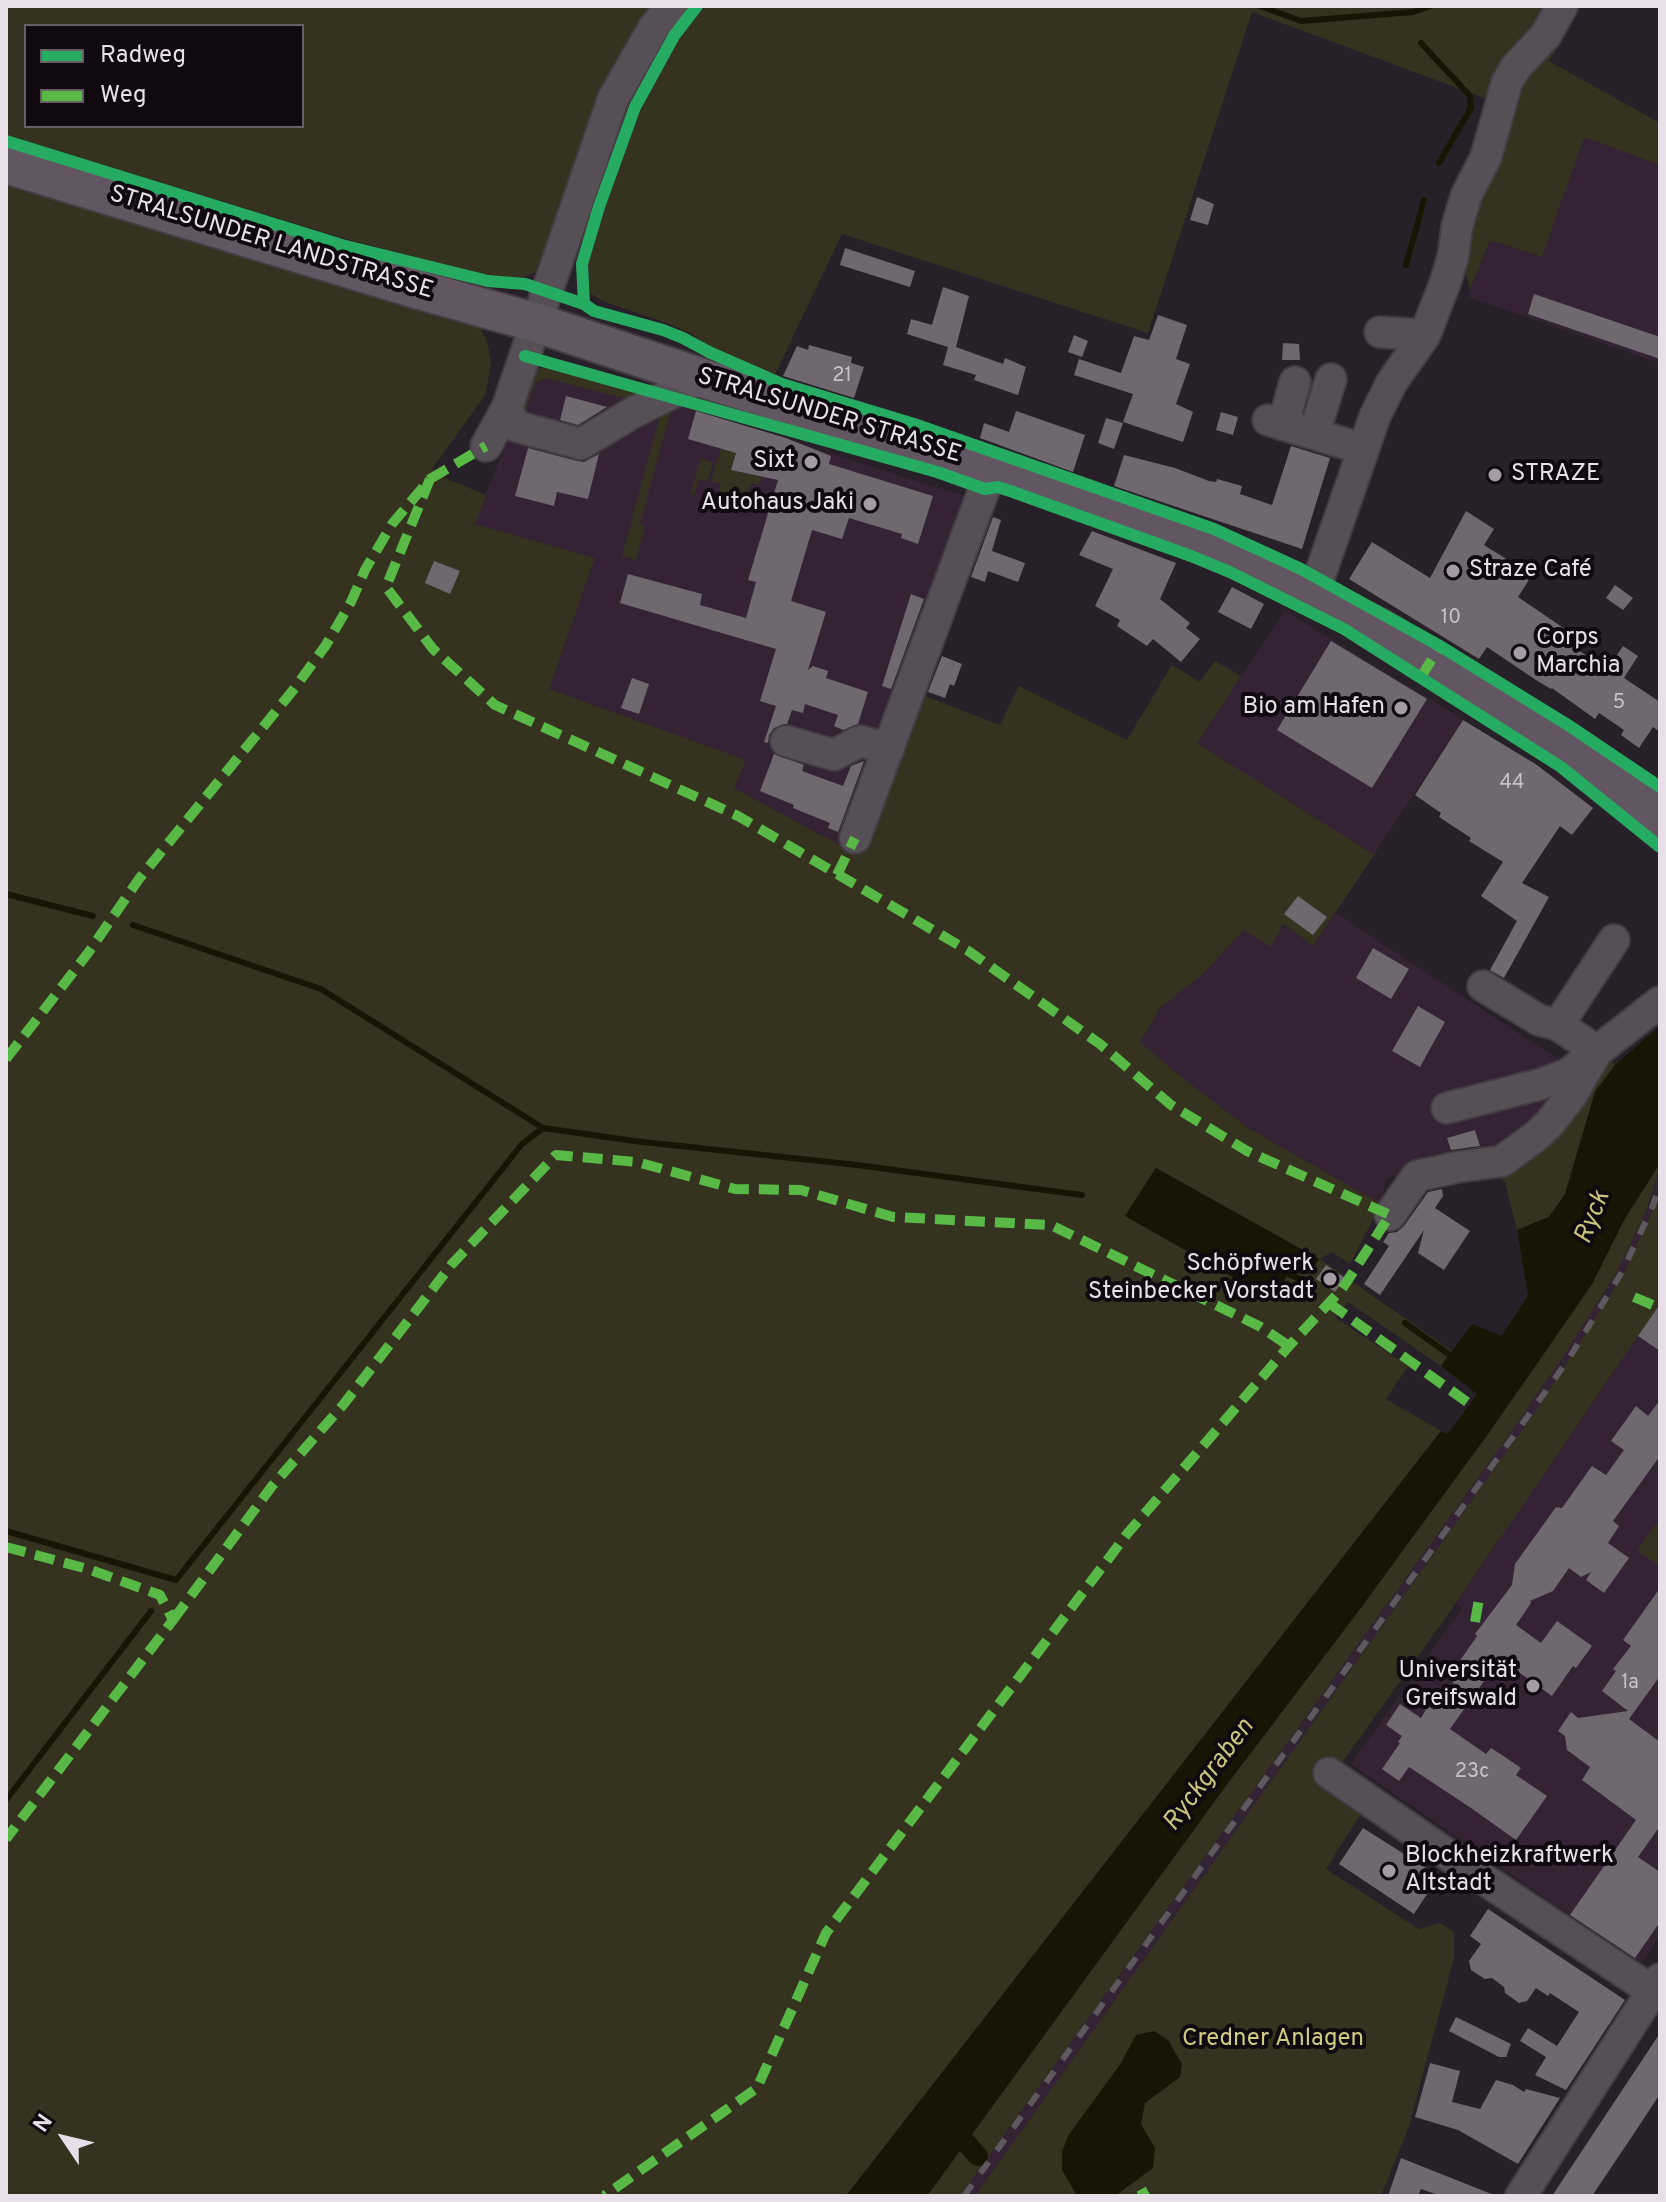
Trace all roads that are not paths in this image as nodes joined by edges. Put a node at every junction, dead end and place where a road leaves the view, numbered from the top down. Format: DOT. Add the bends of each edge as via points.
graph roads {
  1 [pos="672,6"];
  2 [pos="1562,6"];
  3 [pos="6,164"];
  4 [pos="537,323"];
  5 [pos="1380,332"];
  6 [pos="1425,335"];
  7 [pos="702,378"];
  8 [pos="1331,379"];
  9 [pos="1295,382"];
  10 [pos="507,408"];
  11 [pos="1314,434"];
  12 [pos="486,446"];
  13 [pos="1363,449"];
  14 [pos="992,468"];
  15 [pos="1313,595"];
  16 [pos="786,741"];
  17 [pos="889,749"];
  18 [pos="1660,819"];
  19 [pos="855,838"];
  20 [pos="1614,940"];
  21 [pos="1483,986"];
  22 [pos="1660,1002"];
  23 [pos="1558,1025"];
  24 [pos="1597,1051"];
  25 [pos="1447,1108"];
  26 [pos="1390,1215"];
  27 [pos="1329,1773"];
  28 [pos="1657,1989"];
  29 [pos="1521,2196"];
  1 -- 4 [label="street" via="613,99"];
  2 -- 6 [label="street" via="1546,35 1507,82"];
  3 -- 4 [label="main road, STRALSUNDER LANDSTRASSE"];
  4 -- 7 [label="main road, STRALSUNDER STRASSE"];
  4 -- 10 [label="street"];
  5 -- 6 [label="street"];
  6 -- 13 [label="street" via="1392,382"];
  7 -- 10 [label="street" via="581,444 515,426"];
  7 -- 14 [label="main road, STRALSUNDER STRASSE"];
  8 -- 11 [label="street"];
  9 -- 11 [label="street" via="1275,422"];
  10 -- 12 [label="street"];
  11 -- 13 [label="street"];
  13 -- 15 [label="street"];
  14 -- 15 [label="main road, STRALSUNDER STRASSE" via="1186,537"];
  14 -- 17 [label="street"];
  15 -- 18 [label="main road, STRALSUNDER STRASSE" via="1381,629 1568,746"];
  16 -- 17 [label="street" via="834,755 860,741"];
  17 -- 19 [label="street"];
  20 -- 23 [label="street"];
  21 -- 23 [label="street" via="1539,1020"];
  22 -- 24 [label="street"];
  23 -- 24 [label="street"];
  24 -- 25 [label="street" via="1568,1074"];
  24 -- 26 [label="street" via="1571,1096 1535,1137 1502,1161 1417,1176"];
  27 -- 28 [label="street"];
  28 -- 29 [label="street"];
}
